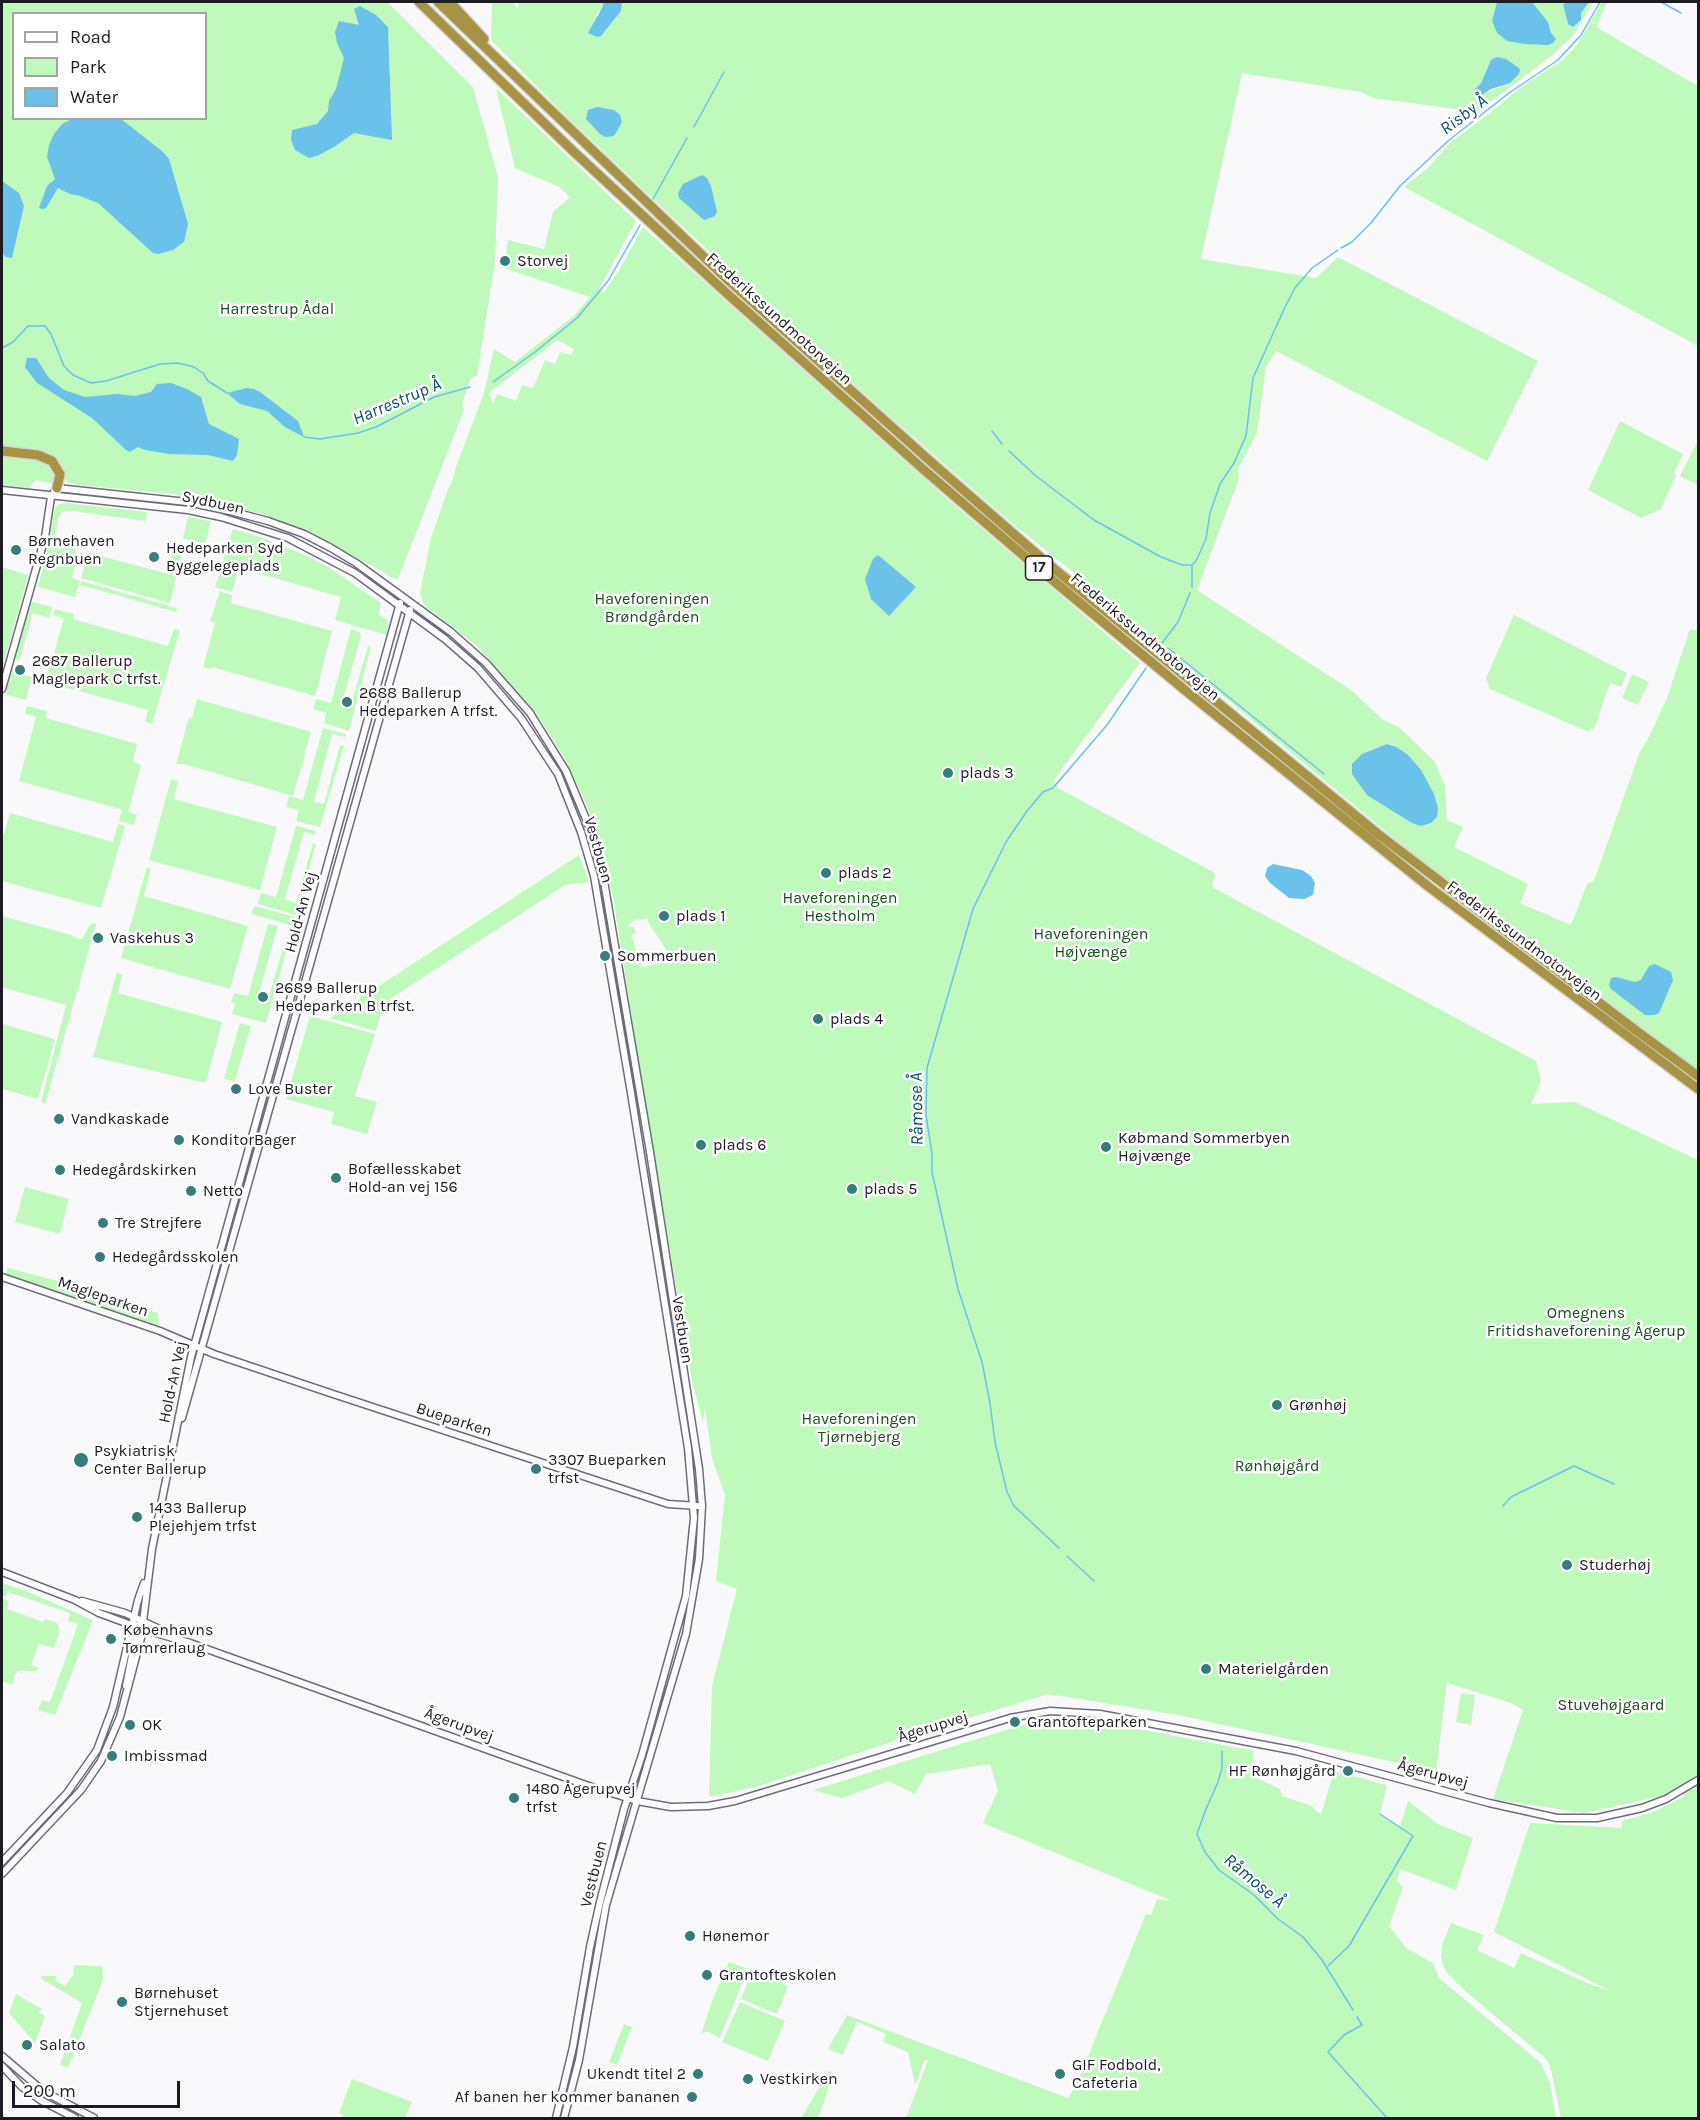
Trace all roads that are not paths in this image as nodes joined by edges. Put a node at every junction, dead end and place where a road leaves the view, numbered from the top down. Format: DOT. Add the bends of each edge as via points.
graph roads {
  1 [pos="419,2"];
  2 [pos="438,2"];
  3 [pos="450,2"];
  4 [pos="514,76"];
  5 [pos="2,451"];
  6 [pos="2,490"];
  7 [pos="54,492"];
  8 [pos="402,596"];
  9 [pos="412,604"];
  10 [pos="399,605"];
  11 [pos="410,612"];
  12 [pos="2,689"];
  13 [pos="1698,1076"];
  14 [pos="1698,1089"];
  15 [pos="2,1277"];
  16 [pos="194,1345"];
  17 [pos="201,1348"];
  18 [pos="174,1445"];
  19 [pos="694,1506"];
  20 [pos="702,1506"];
  21 [pos="2,1572"];
  22 [pos="147,1574"];
  23 [pos="75,1600"];
  24 [pos="134,1617"];
  25 [pos="142,1620"];
  26 [pos="137,1628"];
  27 [pos="190,1643"];
  28 [pos="1698,1780"];
  29 [pos="628,1798"];
  30 [pos="637,1801"];
  31 [pos="2,1862"];
  32 [pos="2,1874"];
  33 [pos="2,2056"];
  34 [pos="2,2066"];
  35 [pos="75,2118"];
  36 [pos="94,2118"];
  37 [pos="556,2118"];
  38 [pos="564,2118"];
  1 -- 14 [label="highway, Frederikssundmotorvejen / 17" via="722,290 1038,568 1429,887"];
  2 -- 4 [label="highway, Frederikssundmotorvejen / 17"];
  3 -- 4 [label="highway"];
  4 -- 13 [label="highway, Frederikssundmotorvejen / 17" via="747,297 1087,596 1378,834"];
  5 -- 7 [label="highway" via="38,455 52,461 60,474"];
  6 -- 7 [label="street, Sydbuen"];
  7 -- 8 [label="street, Sydbuen" via="190,503 268,521 331,548"];
  7 -- 10 [label="street, Sydbuen" via="188,510 251,525 322,554"];
  7 -- 12 [label="street"];
  8 -- 9 [label="street, Sydbuen"];
  8 -- 10 [label="street, Hold-An Vej"];
  9 -- 11 [label="street, Hold-An Vej"];
  9 -- 20 [label="street, Vestbuen" via="486,663 530,713 566,771 591,831 603,876 650,1152"];
  10 -- 11 [label="street, Vestbuen"];
  10 -- 16 [label="street, Hold-An Vej"];
  11 -- 17 [label="street, Hold-An Vej"];
  11 -- 19 [label="street, Vestbuen" via="478,668 521,718 558,774 581,832 594,876 627,1069"];
  15 -- 16 [label="street, Magleparken"];
  16 -- 17 [label="street, Magleparken"];
  16 -- 18 [label="street, Hold-An Vej"];
  17 -- 18 [label="street, Hold-An Vej"];
  17 -- 19 [label="street, Bueparken" via="660,1502"];
  18 -- 22 [label="street, Hold-An Vej"];
  19 -- 20 [label="street, Bueparken"];
  19 -- 29 [label="street, Vestbuen" via="686,1596"];
  20 -- 30 [label="street, Vestbuen" via="699,1559 686,1634"];
  21 -- 23 [label="street"];
  22 -- 24 [label="street, Hold-An Vej"];
  22 -- 25 [label="street, Hold-An Vej"];
  23 -- 24 [label="street, Ågerupvej"];
  23 -- 26 [label="street, Ågerupvej"];
  24 -- 25 [label="street, Ågerupvej"];
  24 -- 26 [label="street, Hold-An Vej"];
  25 -- 26 [label="street, Hold-An Vej"];
  25 -- 27 [label="street, Ågerupvej"];
  26 -- 27 [label="street, Ågerupvej"];
  26 -- 31 [label="street, Hold-An Vej" via="97,1750 67,1793"];
  26 -- 32 [label="street, Hold-An Vej" via="125,1700 108,1747 64,1809"];
  27 -- 29 [label="street, Ågerupvej"];
  28 -- 30 [label="street, Ågerupvej" via="1642,1808 1597,1818 1557,1818 1296,1752 1100,1714 1050,1711 1010,1718 720,1804 670,1807"];
  29 -- 30 [label="street, Ågerupvej"];
  29 -- 37 [label="street, Vestbuen" via="600,1902"];
  30 -- 38 [label="street, Vestbuen" via="606,1905 579,2060"];
  33 -- 36 [label="street" via="43,2091"];
  34 -- 35 [label="street" via="28,2091"];
}
